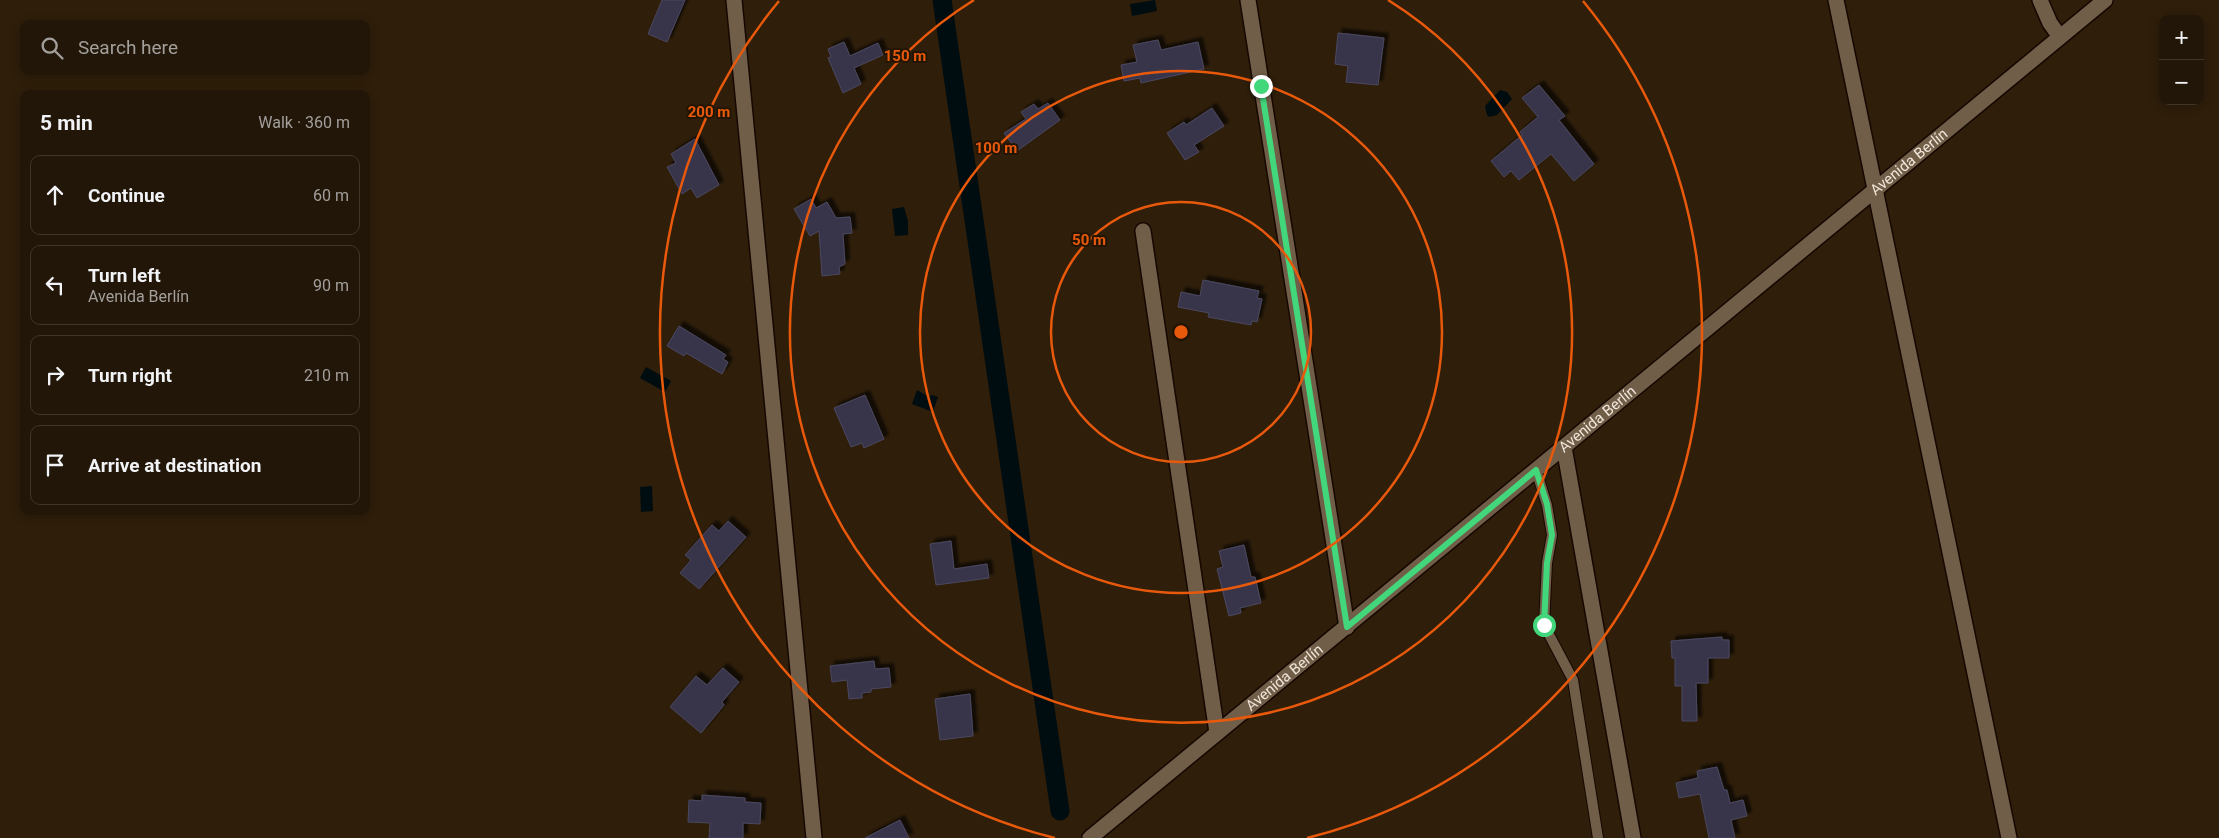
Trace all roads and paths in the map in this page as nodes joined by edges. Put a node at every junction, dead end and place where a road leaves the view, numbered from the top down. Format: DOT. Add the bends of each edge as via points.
graph roads {
  1 [pos="734,0"];
  2 [pos="1248,0"];
  3 [pos="1836,0"];
  4 [pos="2040,0"];
  5 [pos="2105,0"];
  6 [pos="2060,37"];
  7 [pos="1875,190"];
  8 [pos="1144,231"];
  9 [pos="1564,447"];
  10 [pos="1536,470"];
  11 [pos="1347,627"];
  12 [pos="1217,733"];
  13 [pos="814,838"];
  14 [pos="1090,838"];
  15 [pos="1598,838"];
  16 [pos="1633,838"];
  17 [pos="2009,838"];
  1 -- 13 [label="street"];
  2 -- 11 [label="street"];
  3 -- 7 [label="street"];
  4 -- 6 [label="street"];
  5 -- 6 [label="street, Avenida Berlín"];
  6 -- 7 [label="street, Avenida Berlín"];
  7 -- 9 [label="street, Avenida Berlín"];
  7 -- 17 [label="street"];
  8 -- 12 [label="street"];
  9 -- 10 [label="street, Avenida Berlín"];
  9 -- 16 [label="street"];
  10 -- 11 [label="street, Avenida Berlín"];
  10 -- 15 [label="lane" via="1547,504 1552,535 1547,563 1544,625 1573,680"];
  11 -- 12 [label="street, Avenida Berlín"];
  12 -- 14 [label="street, Avenida Berlín"];
}
